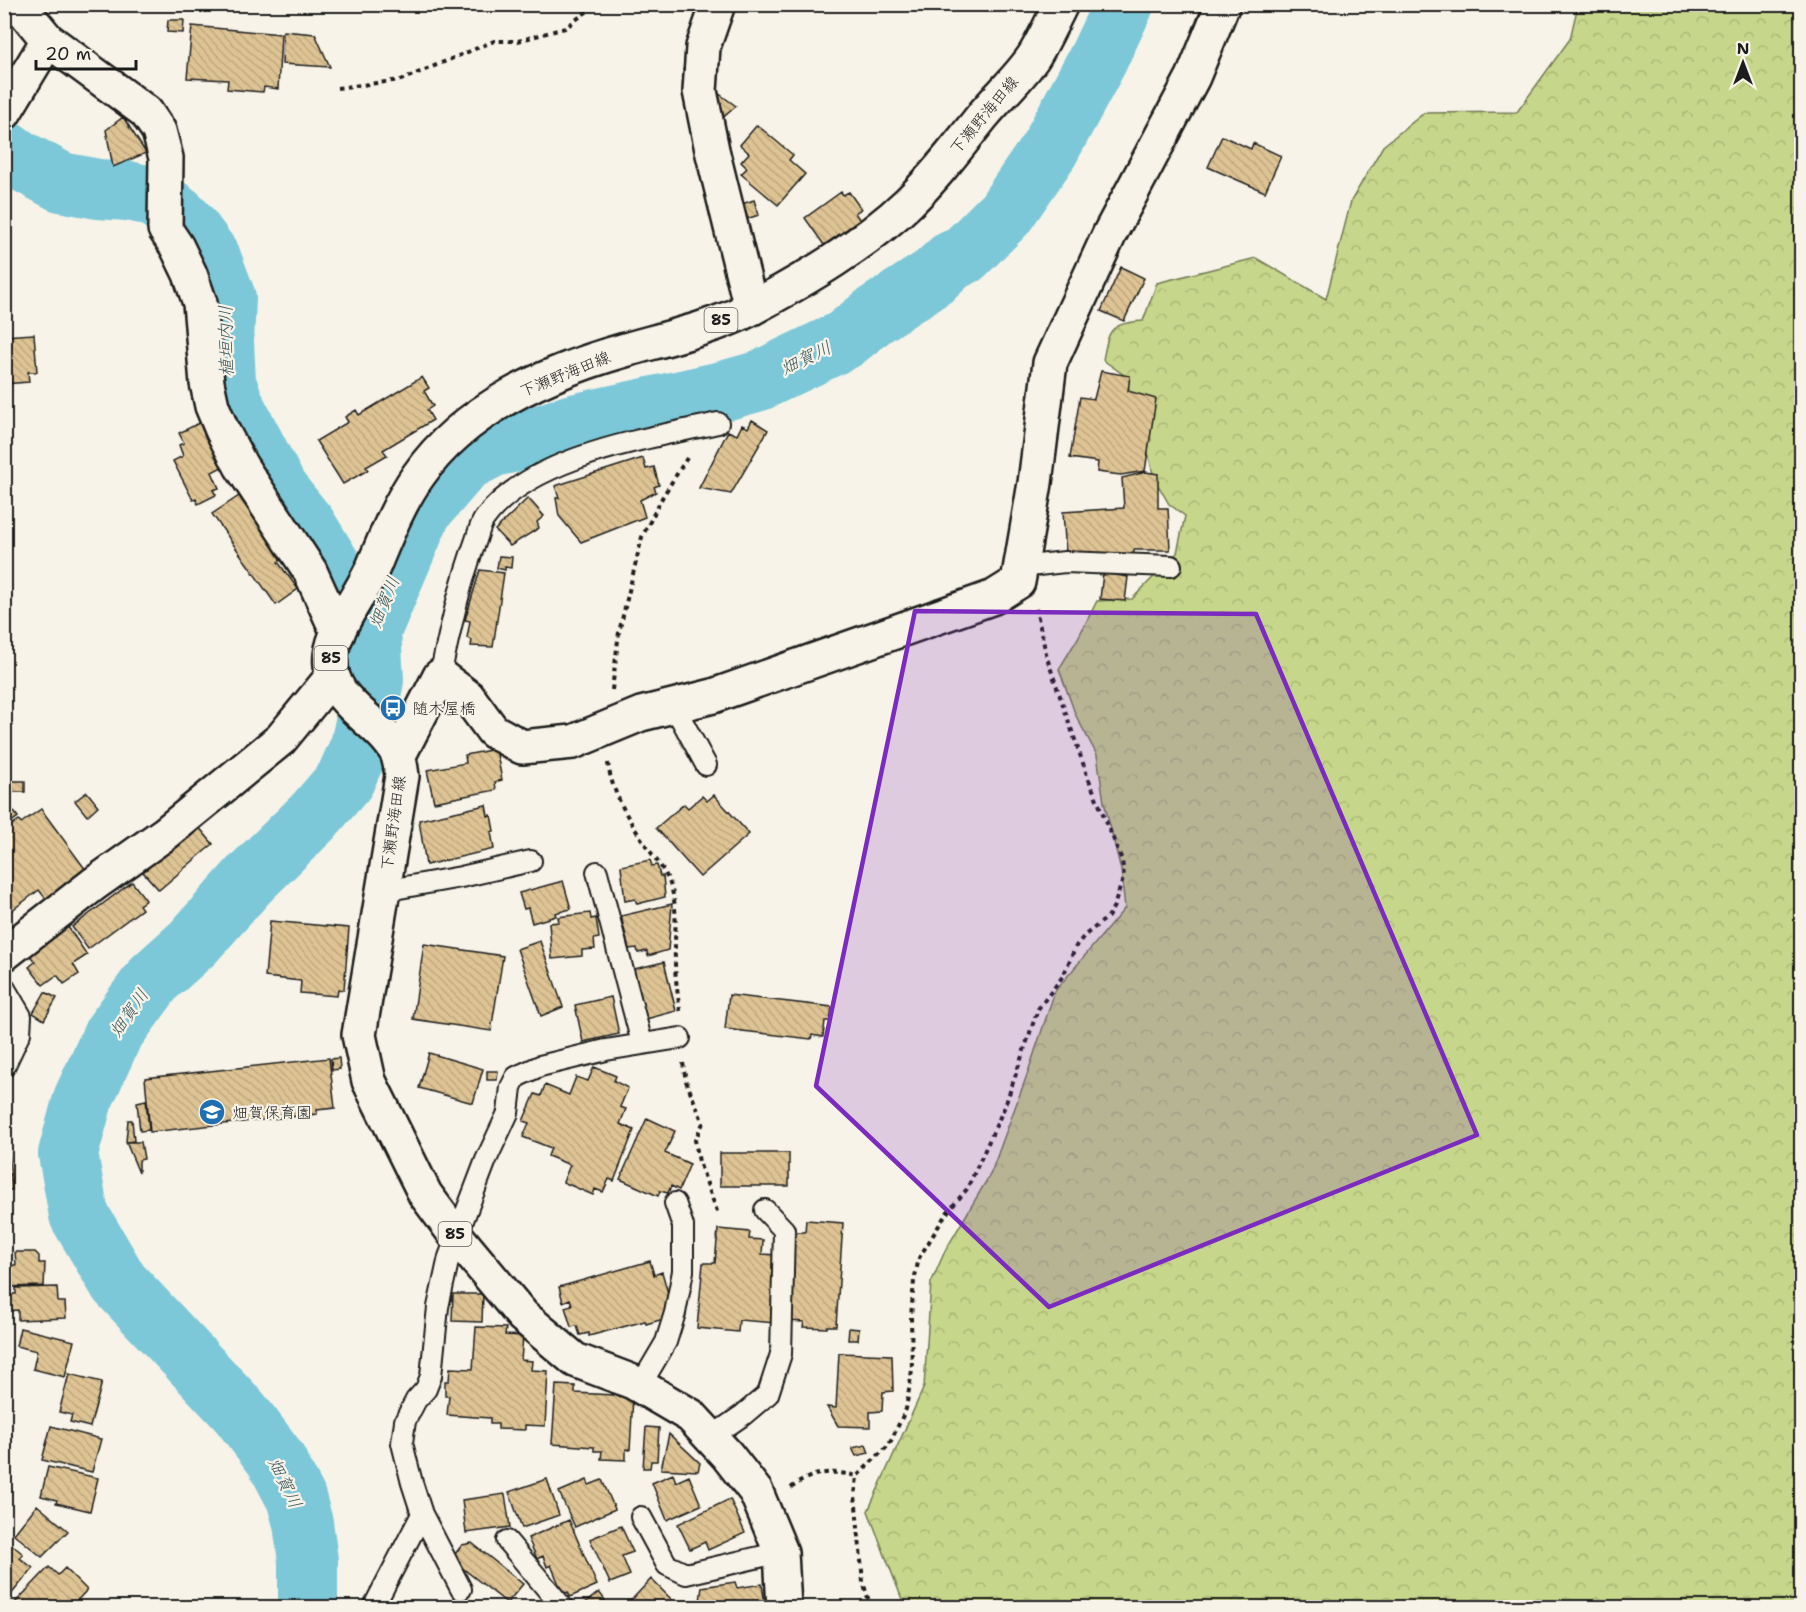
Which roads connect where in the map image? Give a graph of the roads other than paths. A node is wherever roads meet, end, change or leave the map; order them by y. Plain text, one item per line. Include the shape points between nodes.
1 (23, 4) edge
2 (718, 4) edge
3 (1061, 4) edge
4 (1222, 4) edge
5 (48, 40) junction
6 (4, 113) edge
7 (751, 308) junction
8 (718, 423) dead end
9 (1171, 566) dead end
10 (1019, 574) junction
11 (350, 612) junction
12 (440, 676) junction
13 (339, 689) junction
14 (674, 705) junction
15 (394, 748) junction
16 (706, 765) dead end
17 (531, 861) dead end
18 (597, 872) dead end
19 (383, 891) junction
20 (4, 954) edge
21 (4, 987) edge
22 (680, 1038) road end
23 (642, 1043) junction
24 (4, 1067) edge
25 (675, 1203) dead end
26 (765, 1210) dead end
27 (457, 1237) junction
28 (640, 1386) junction
29 (711, 1437) junction
30 (422, 1514) junction
31 (641, 1517) dead end
32 (507, 1541) dead end
33 (781, 1552) junction
34 (461, 1590) dead end
35 (373, 1608) edge
36 (563, 1608) edge
37 (784, 1608) edge

1 - 5 street via 24,11
2 - 7 street via 703,47 700,91
3 - 7 street, 下瀬野海田線 / 85 via 1033,57 909,202 855,247
4 - 10 street via 1193,77 1110,233 1050,363
5 - 6 street
5 - 11 street via 137,104 159,131 166,158 165,229 190,274 200,303 212,406 241,466 310,570
7 - 11 street, 下瀬野海田線 / 85 via 558,373 484,411 445,443 417,476
8 - 12 lane via 609,448 544,470 508,494 484,519 476,539
9 - 10 lane via 1065,562
10 - 14 street via 994,597 713,696
11 - 13 street, 下瀬野海田線 / 85 via 331,654
12 - 14 street via 468,697 493,731 522,747 573,742
12 - 15 street
13 - 15 street
13 - 20 street via 166,833
14 - 16 lane
15 - 19 street, 下瀬野海田線 / 85 via 402,776
17 - 19 lane
18 - 23 lane
19 - 27 street, 下瀬野海田線 / 85 via 359,1035 369,1081 425,1194
21 - 24 lane via 21,1016 20,1033
22 - 23 lane
23 - 27 lane via 540,1066 516,1077 508,1113
25 - 28 lane via 683,1226 683,1271 675,1313 666,1342
26 - 29 lane via 784,1230 781,1354 768,1394
27 - 28 street, 下瀬野海田線 / 85 via 523,1316 575,1360
27 - 30 lane via 446,1265 438,1307 431,1376 405,1421 403,1432 402,1443
28 - 29 street, 下瀬野海田線 / 85 via 691,1416
29 - 33 street, 下瀬野海田線 / 85 via 756,1492
30 - 34 lane
30 - 35 lane
31 - 33 lane via 668,1565 686,1574
32 - 36 lane
33 - 37 street, 下瀬野海田線 / 85

